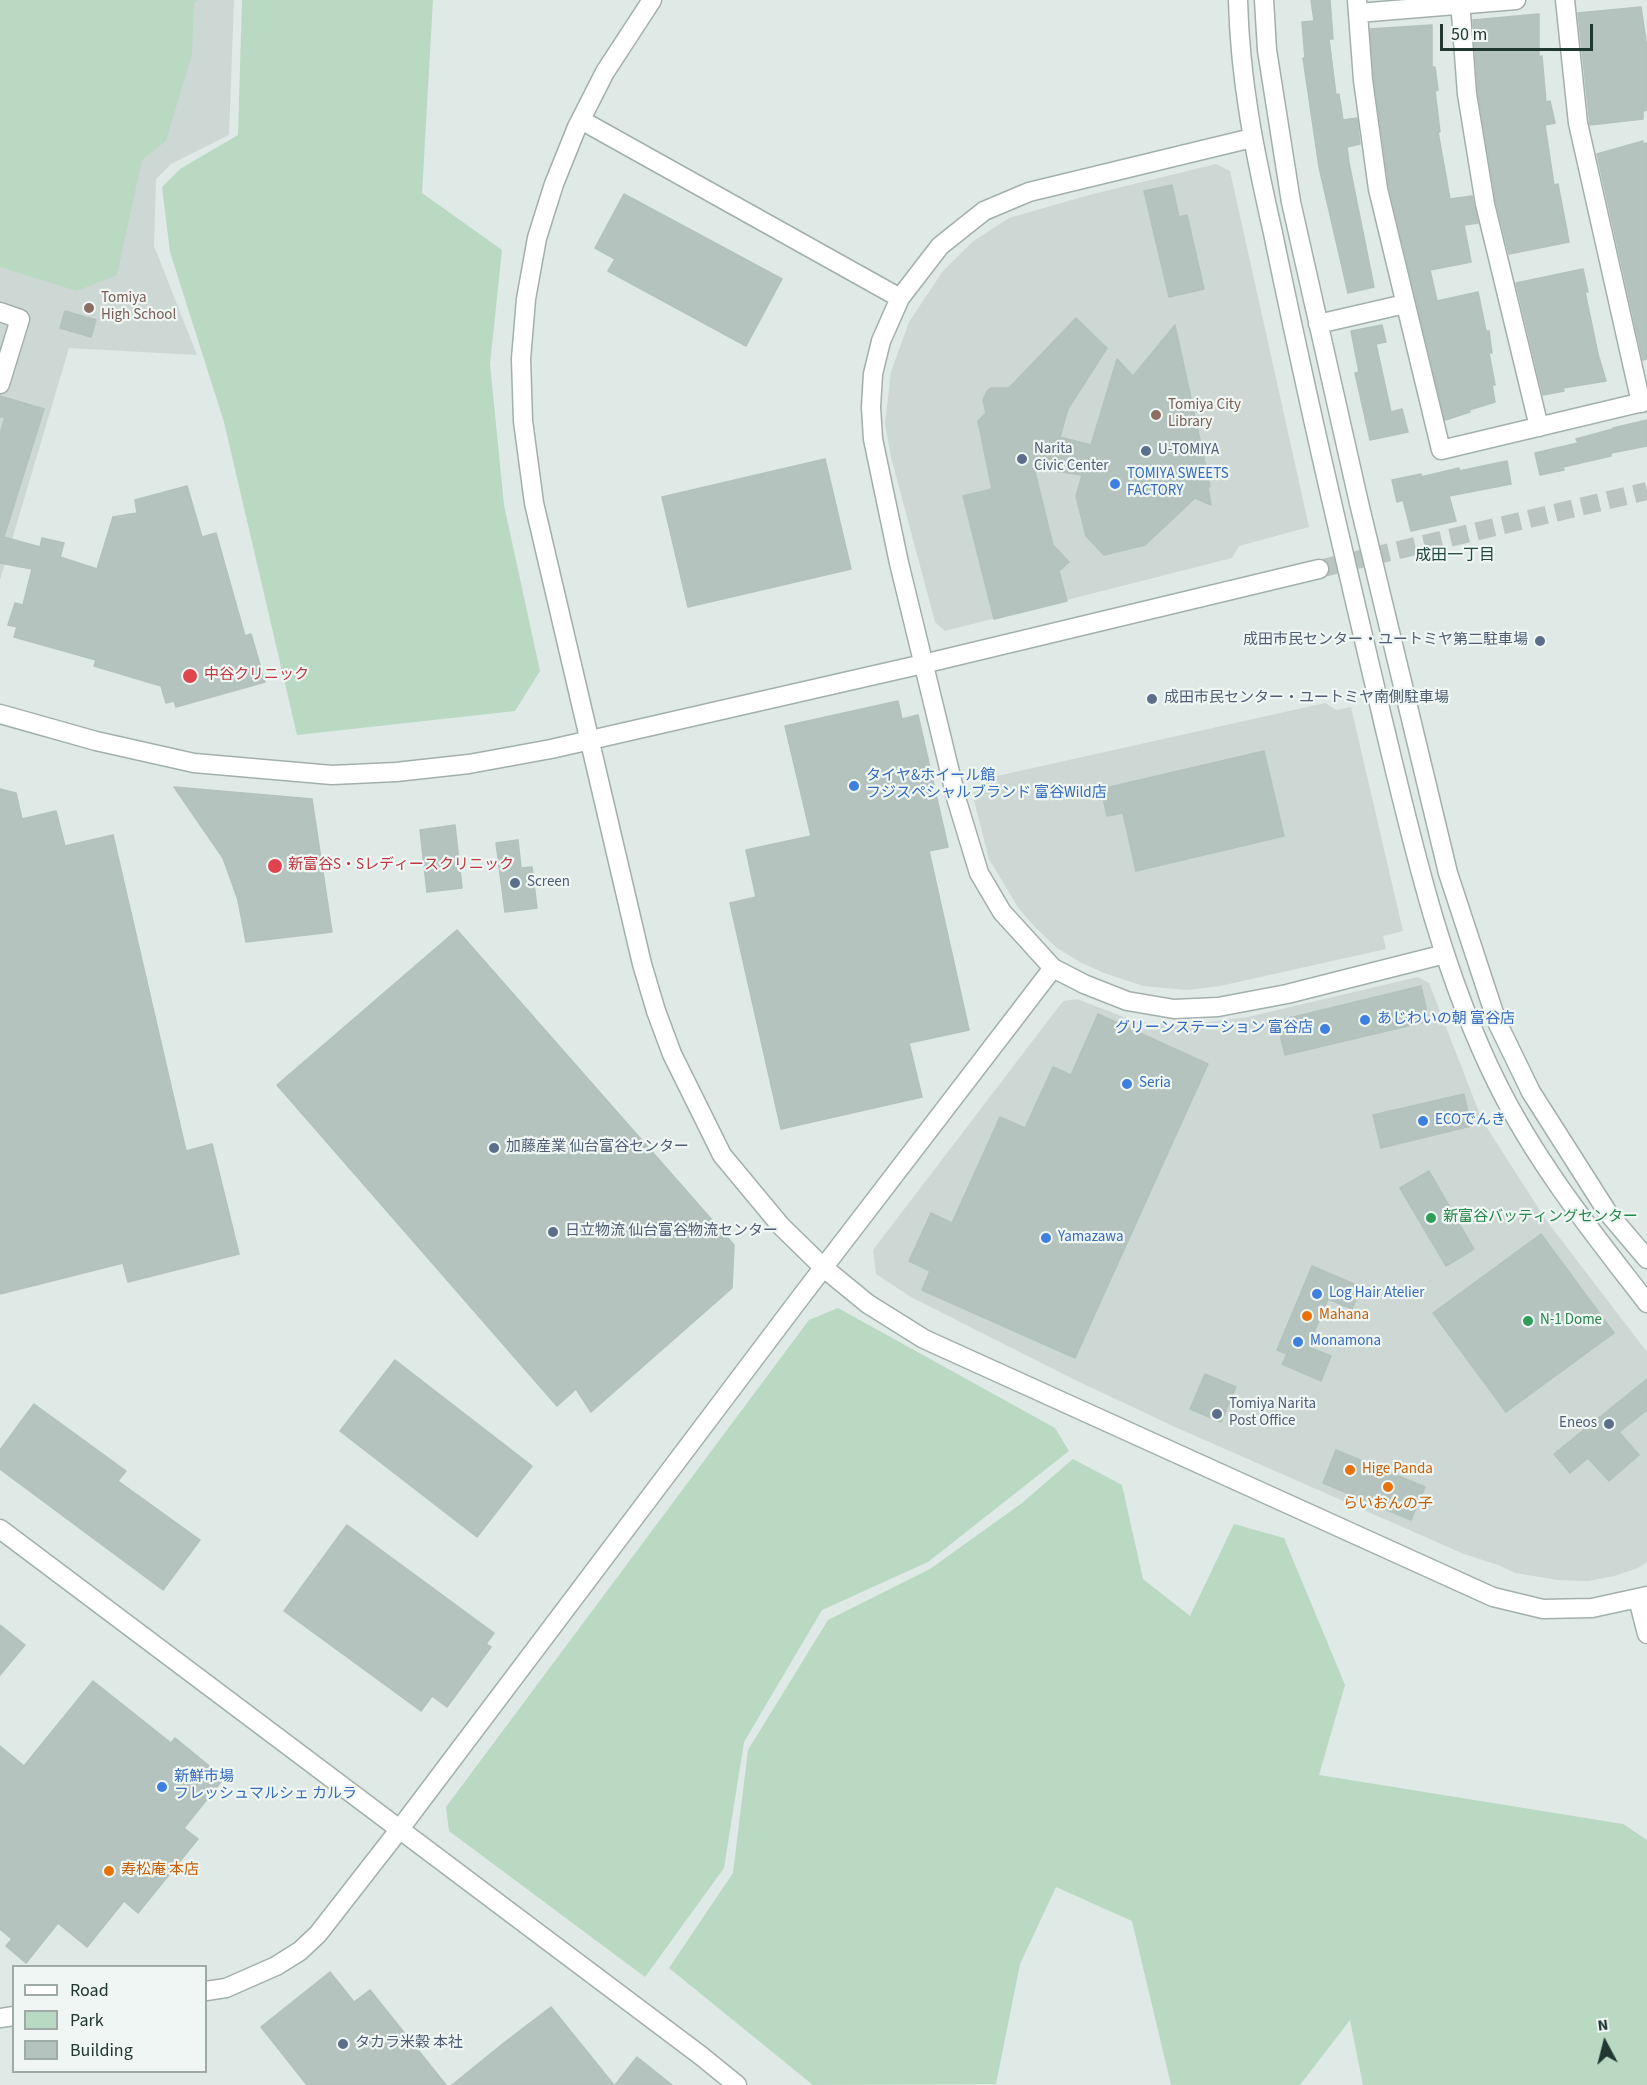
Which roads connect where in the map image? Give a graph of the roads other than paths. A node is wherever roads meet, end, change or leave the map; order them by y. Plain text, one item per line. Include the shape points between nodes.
1 (652, 0) edge
2 (1238, 0) edge
3 (1264, 0) edge
4 (1516, 0) edge
5 (1565, 0) edge
6 (1460, 3) edge
7 (1358, 6) edge
8 (581, 120) junction
9 (1252, 138) junction
10 (900, 298) junction
11 (1405, 304) junction
12 (0, 312) edge
13 (1318, 324) junction
14 (0, 384) edge
15 (1644, 402) edge
16 (1539, 427) junction
17 (1319, 568) tunnel mouth
18 (923, 664) junction
19 (0, 714) edge
20 (590, 741) junction
21 (1445, 954) junction
22 (1053, 968) junction
23 (1647, 1259) edge
24 (824, 1268) junction
25 (1647, 1303) edge
26 (0, 1530) edge
27 (1643, 1597) edge
28 (1647, 1634) edge
29 (399, 1830) junction
30 (207, 1991) edge
31 (736, 2085) edge

1 - 8 street via 605,72
2 - 9 street via 1239,50
3 - 13 street via 1279,130
4 - 6 street
5 - 15 street via 1578,123
6 - 7 street
6 - 16 street via 1467,94 1485,204
7 - 11 street via 1363,80 1378,189
8 - 10 street
8 - 20 street via 537,238 520,359 523,421 534,503
9 - 10 street via 1006,200 940,246
9 - 21 street via 1394,767
10 - 18 street via 881,341 873,374 872,428
11 - 13 street
11 - 16 street via 1441,450
12 - 14 street via 20,318
13 - 23 street via 1448,873 1497,1022 1531,1092 1608,1213
15 - 16 street
17 - 18 street
18 - 20 street
18 - 22 street via 979,873 1002,912
19 - 20 street via 194,763 332,775 469,764
20 - 24 street via 642,964 672,1054 722,1155 781,1226
21 - 22 street via 1287,994 1218,1007 1174,1009 1127,1001
21 - 25 street via 1475,1035 1534,1150 1569,1203
22 - 24 street
24 - 27 street via 868,1305 924,1339 1492,1597 1543,1609 1592,1608
24 - 29 street
26 - 29 street
27 - 28 street
29 - 30 street via 318,1934 300,1951 250,1979
29 - 31 street

